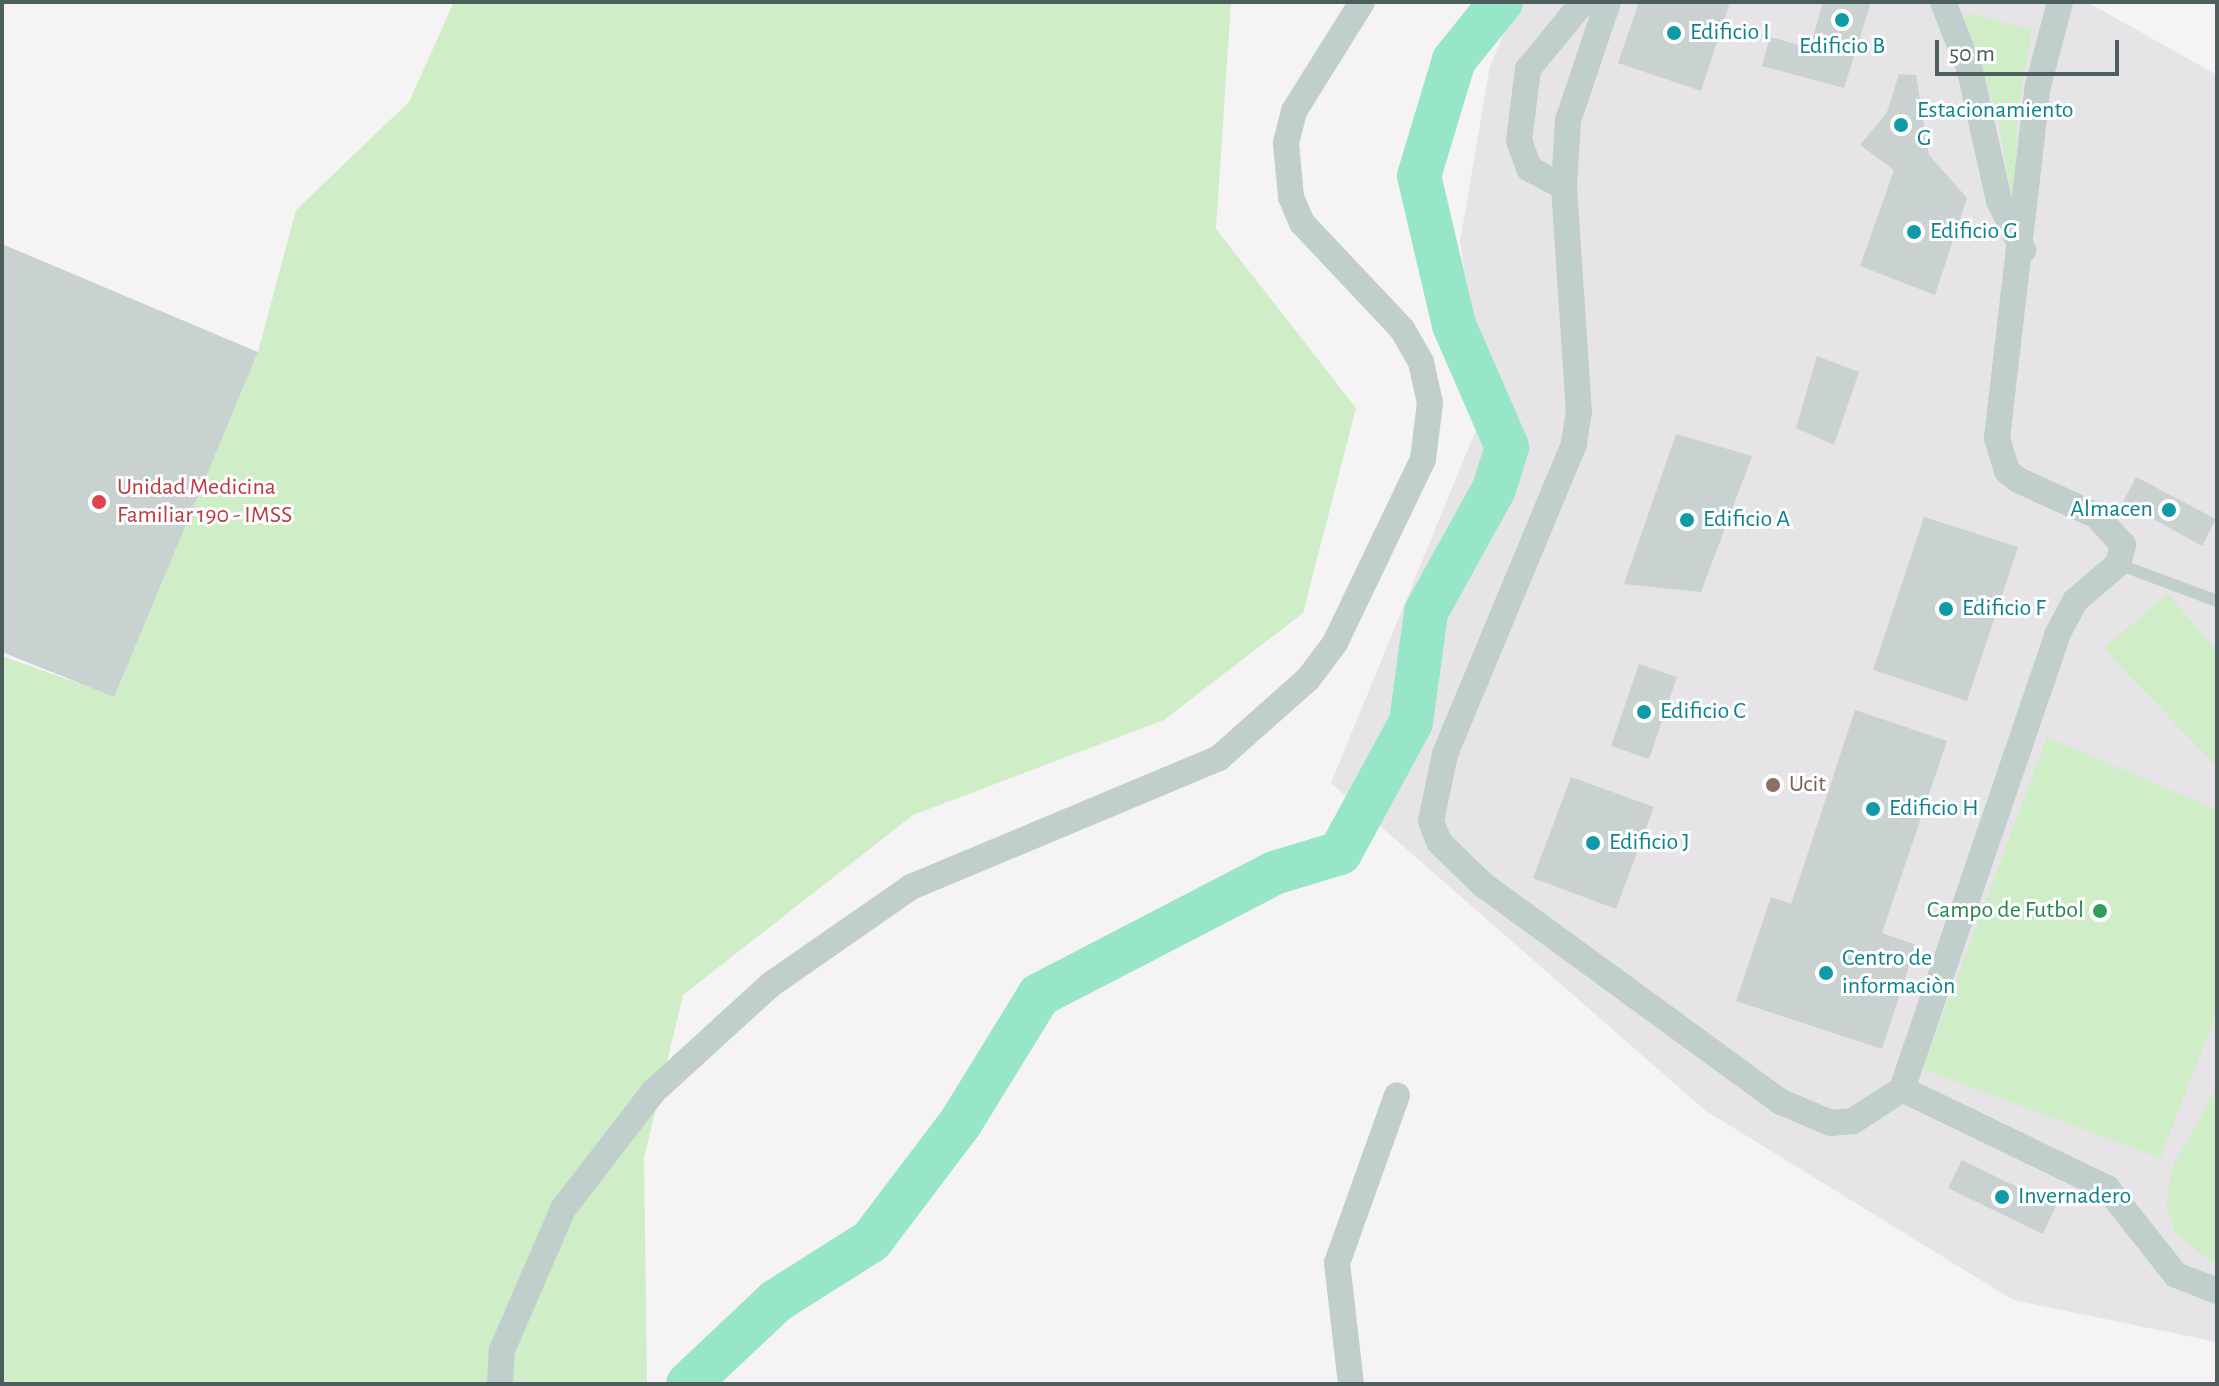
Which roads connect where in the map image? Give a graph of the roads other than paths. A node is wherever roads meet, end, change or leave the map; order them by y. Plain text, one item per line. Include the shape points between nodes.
1 (1362, 2) edge
2 (1583, 2) edge
3 (1608, 2) edge
4 (1943, 2) edge
5 (2060, 2) edge
6 (1564, 187) junction
7 (2023, 250) junction
8 (2118, 564) junction
9 (2217, 601) edge
10 (1902, 1089) junction
11 (1397, 1095) dead end
12 (2217, 1291) edge
13 (500, 1384) edge
14 (1351, 1384) edge

1 - 13 street via 1294,111 1286,143 1291,197 1302,223 1402,329 1421,362 1430,403 1423,459 1335,643 1308,679 1219,758 911,887 770,985 653,1092 563,1209 502,1350
2 - 6 street via 1528,69 1519,141 1529,168
3 - 6 street via 1575,91
4 - 7 street via 1970,71 1999,201
5 - 7 street via 2038,86
6 - 10 street via 1579,411 1574,444 1445,754 1431,821 1439,842 1482,884 1781,1102 1831,1123 1853,1121
7 - 8 street via 1999,450 2018,480 2116,532
8 - 9 lane
8 - 10 street via 2075,601 2057,635
10 - 12 street via 2107,1188 2176,1275
11 - 14 street via 1337,1263

